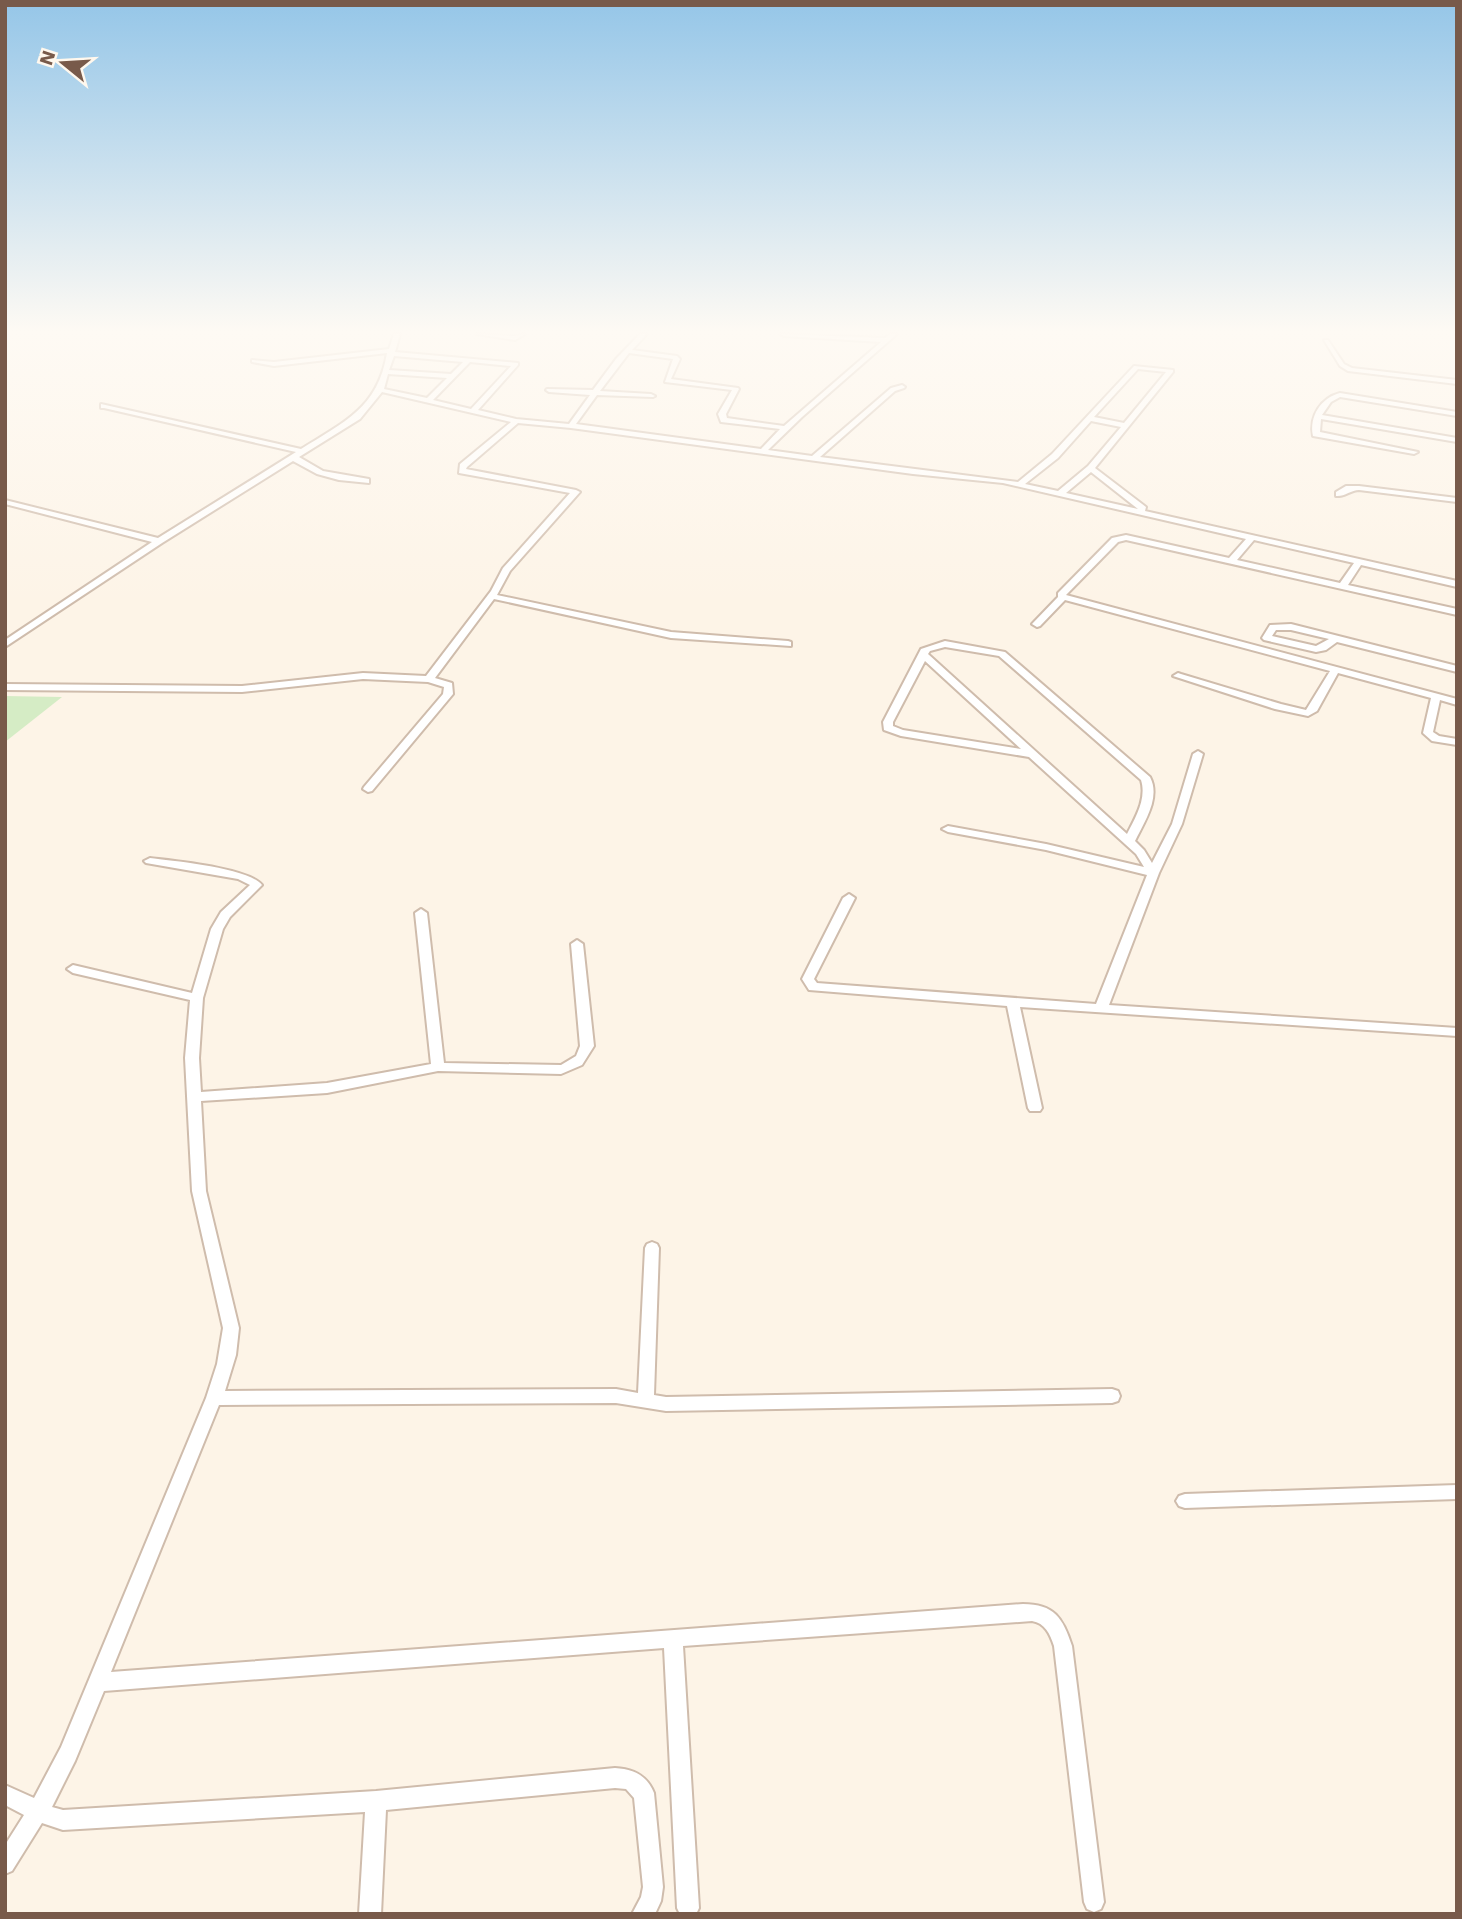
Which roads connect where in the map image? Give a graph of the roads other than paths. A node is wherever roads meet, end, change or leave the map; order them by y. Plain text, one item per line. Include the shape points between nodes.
1 (179, 424) edge
2 (347, 424) edge
3 (513, 424) edge
4 (544, 424) edge
5 (747, 424) edge
6 (791, 424) edge
7 (854, 424) edge
8 (1083, 424) edge
9 (1118, 424) edge
10 (1317, 424) edge
11 (1362, 424) edge
12 (1126, 425) joint
13 (571, 426) joint
14 (786, 428) junction
15 (1457, 440) edge
16 (301, 452) junction
17 (762, 452) junction
18 (1414, 452) dead end
19 (291, 458) junction
20 (813, 459) junction
21 (1091, 468) junction
22 (366, 481) dead end
23 (1020, 484) junction
24 (1061, 493) junction
25 (1339, 494) dead end
26 (1457, 500) edge
27 (5, 502) edge
28 (1149, 513) junction
29 (1252, 537) junction
30 (159, 541) junction
31 (1232, 561) junction
32 (1359, 562) junction
33 (1457, 584) edge
34 (1342, 587) junction
35 (491, 596) junction
36 (1063, 597) junction
37 (1457, 612) edge
38 (1037, 624) dead end
39 (1335, 639) junction
40 (5, 644) edge
41 (788, 644) dead end
42 (923, 654) junction
43 (1336, 669) junction
44 (1457, 669) edge
45 (1178, 676) dead end
46 (429, 678) junction
47 (5, 687) edge
48 (1436, 696) junction
49 (1457, 702) edge
50 (1457, 741) edge
51 (1033, 754) junction
52 (1198, 754) dead end
53 (368, 789) dead end
54 (948, 829) dead end
55 (1129, 842) junction
56 (150, 861) dead end
57 (1153, 873) junction
58 (849, 898) dead end
59 (421, 913) dead end
60 (577, 944) dead end
61 (73, 969) dead end
62 (197, 998) junction
63 (1013, 1003) junction
64 (1101, 1008) junction
65 (1457, 1032) edge
66 (438, 1067) junction
67 (194, 1097) junction
68 (1035, 1108) dead end
69 (652, 1248) dead end
70 (1112, 1396) dead end
71 (214, 1398) junction
72 (646, 1401) junction
73 (1457, 1492) edge
74 (1185, 1501) dead end
75 (674, 1638) junction
76 (97, 1682) junction
77 (5, 1795) edge
78 (376, 1801) junction
79 (39, 1810) junction
80 (5, 1864) edge
81 (1094, 1902) dead end
82 (688, 1908) dead end
83 (370, 1914) edge
84 (642, 1914) edge

1 - 16 street
2 - 16 street
3 - 35 street via 462,471 576,492 506,570
4 - 13 street
5 - 14 street
6 - 14 street
7 - 20 street
8 - 23 street via 1055,456
9 - 12 street
10 - 18 street via 1316,434
11 - 15 street
12 - 21 street
13 - 17 street
14 - 17 street
16 - 19 street
17 - 20 street
19 - 22 street via 320,471
19 - 30 street
20 - 23 street
21 - 24 street
21 - 28 street
23 - 24 street
24 - 28 street
25 - 26 street via 1359,488
27 - 30 street
28 - 29 street
29 - 31 street
29 - 32 street
30 - 40 street
31 - 34 street
31 - 36 street via 1121,537 1063,591
32 - 33 street
32 - 34 street
34 - 37 street
35 - 41 street via 671,635
35 - 46 street
36 - 38 street
36 - 43 street
39 - 39 street via 1277,626 1267,638 1316,649
39 - 44 street
42 - 51 street
42 - 51 street via 888,729
42 - 55 street via 932,646 945,644 1002,654 1137,770 1150,789
43 - 45 street via 1308,713
43 - 48 street
46 - 47 street via 334,677 242,689
46 - 53 street via 451,690
48 - 49 street
48 - 50 street via 1429,733 1432,738
51 - 55 street
52 - 57 street via 1177,824
54 - 57 street
55 - 57 street
56 - 62 street via 241,876 256,885 221,921
57 - 64 street
58 - 63 street via 809,985
59 - 66 street
60 - 66 street via 587,1046 580,1062 561,1070
61 - 62 street
62 - 67 street
63 - 64 street
63 - 68 street
64 - 65 street
66 - 67 street via 327,1088
67 - 71 street via 199,1191 231,1328 227,1364
69 - 72 street
70 - 72 street
71 - 72 street via 616,1396
71 - 76 street
73 - 74 street
75 - 76 street
75 - 81 street via 1023,1612 1050,1617 1063,1646
75 - 82 street
76 - 79 street
77 - 79 street
78 - 79 street via 63,1819 47,1817
78 - 83 street
78 - 84 street via 630,1779 644,1793 653,1887
79 - 80 street

